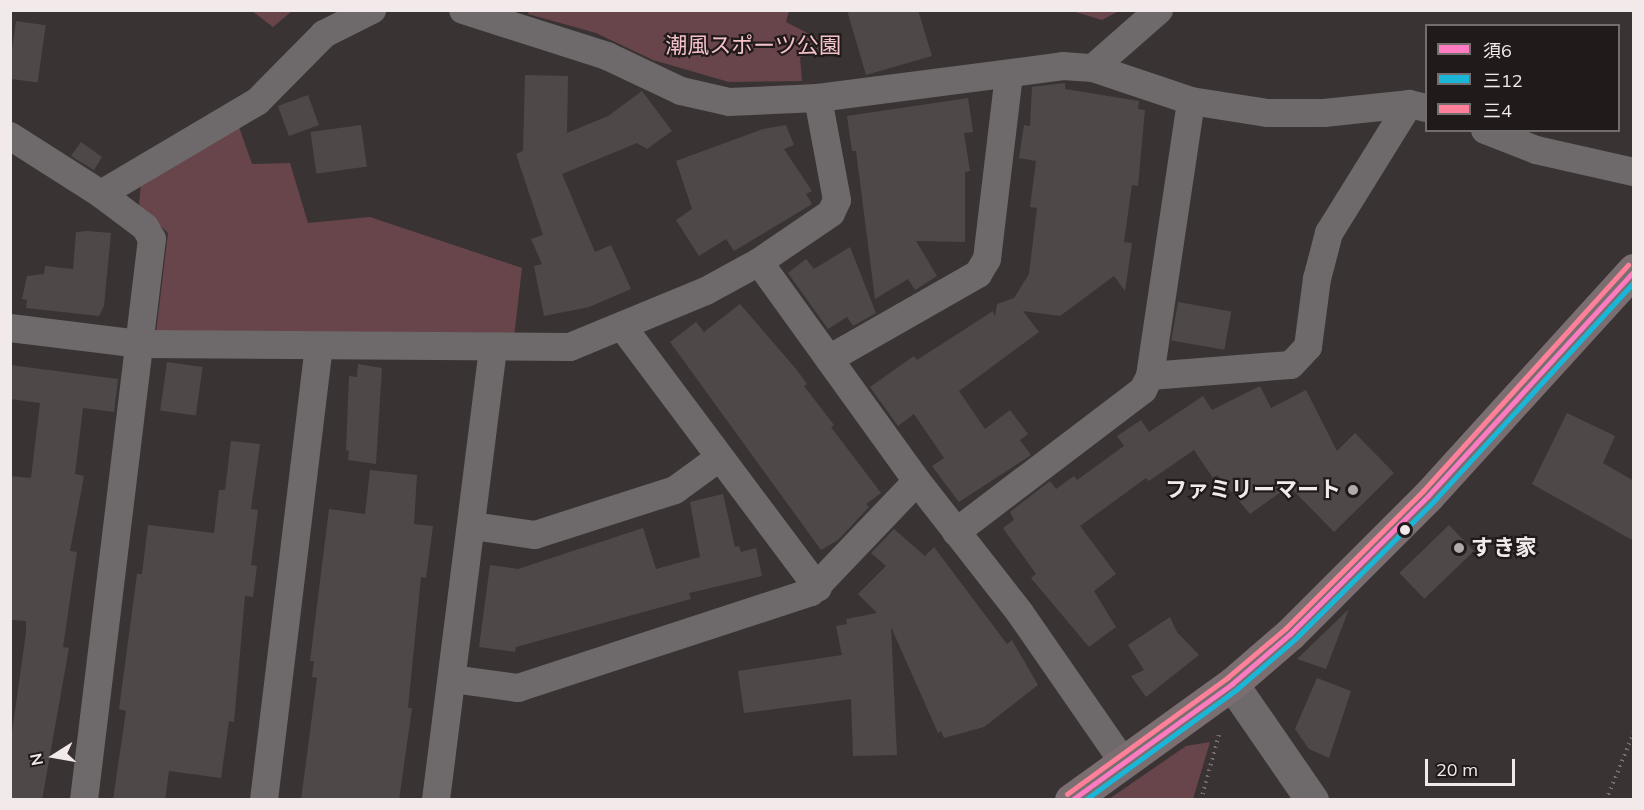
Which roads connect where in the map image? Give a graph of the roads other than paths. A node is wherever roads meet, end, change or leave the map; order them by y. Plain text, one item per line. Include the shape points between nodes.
1 (372, 10) edge
2 (463, 10) edge
3 (1159, 10) edge
4 (1093, 68) junction
5 (1009, 74) junction
6 (819, 98) junction
7 (1191, 101) junction
8 (1418, 106) edge
9 (1490, 132) edge
10 (10, 136) edge
11 (1634, 172) edge
12 (101, 194) junction
13 (759, 262) junction
14 (1634, 270) edge
15 (622, 326) junction
16 (10, 328) edge
17 (141, 344) junction
18 (320, 346) junction
19 (493, 348) junction
20 (829, 358) junction
21 (1150, 376) junction
22 (719, 458) junction
23 (917, 481) junction
24 (473, 526) junction
25 (956, 532) junction
26 (818, 588) junction
27 (452, 679) junction
28 (1232, 684) junction
29 (1123, 762) junction
30 (84, 800) edge
31 (264, 800) edge
32 (436, 800) edge
33 (1071, 800) edge
34 (1312, 800) edge

1 - 12 street via 324,34 258,101
2 - 6 street via 608,56 681,91 729,102
3 - 4 street
4 - 5 street via 1063,66
4 - 7 street
5 - 6 street
5 - 20 street via 987,259 978,274
6 - 13 street via 837,200 831,213
7 - 8 street via 1294,114
7 - 21 street
8 - 21 street via 1329,233 1317,279 1308,347 1291,365
9 - 11 street via 1536,150
10 - 12 street
12 - 17 street via 145,227 152,239
13 - 15 street via 706,291
13 - 20 street
14 - 28 highway via 1428,496 1290,634
15 - 19 street via 570,348
15 - 22 street
16 - 17 street
17 - 18 street
17 - 30 street
18 - 19 street
18 - 31 street
19 - 24 street
20 - 23 street
21 - 25 street via 1143,390
22 - 24 street via 675,490 535,535
22 - 26 street
23 - 25 street
23 - 26 street
24 - 27 street
25 - 29 street via 1020,613
26 - 27 street via 518,688
27 - 32 street
28 - 29 highway
28 - 34 street
29 - 33 highway

